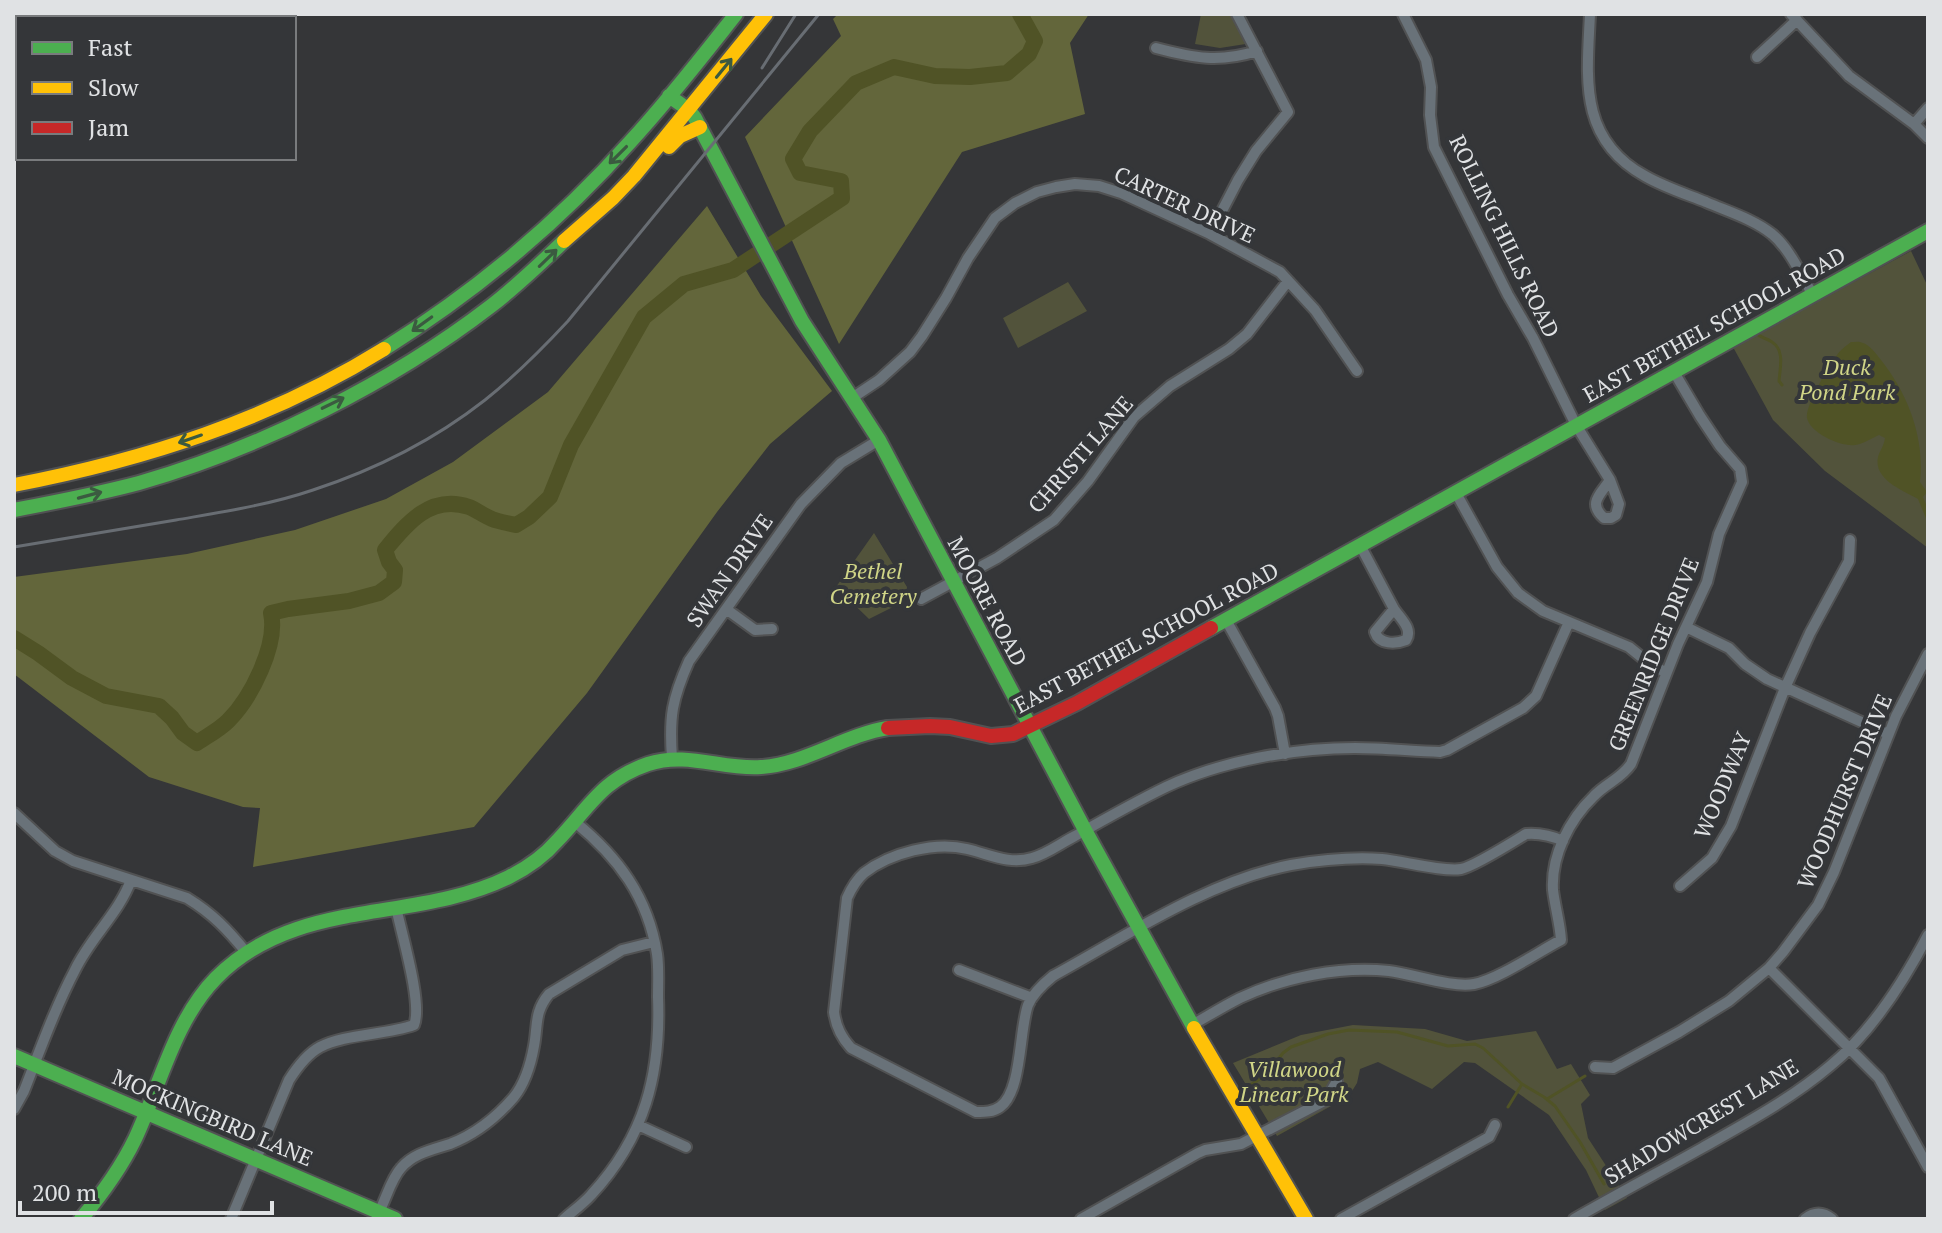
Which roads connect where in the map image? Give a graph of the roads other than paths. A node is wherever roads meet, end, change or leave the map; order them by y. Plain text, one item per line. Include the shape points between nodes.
1 (736, 14) edge
2 (766, 14) edge
3 (1237, 14) edge
4 (1403, 14) edge
5 (1590, 14) edge
6 (1794, 17) edge
7 (1156, 48) dead end
8 (1257, 51) junction
9 (1757, 57) dead end
10 (669, 96) junction
11 (1928, 108) edge
12 (689, 110) junction
13 (1914, 124) junction
14 (700, 127) junction
15 (1928, 138) edge
16 (624, 187) junction
17 (1928, 231) edge
18 (1210, 234) junction
19 (1288, 281) junction
20 (1813, 295) junction
21 (1357, 371) dead end
22 (1674, 372) junction
23 (852, 398) junction
24 (282, 405) junction
25 (291, 424) junction
26 (1576, 425) junction
27 (879, 440) junction
28 (1610, 480) dead end
29 (14, 485) edge
30 (1456, 493) junction
31 (14, 510) edge
32 (1850, 540) dead end
33 (1360, 545) junction
34 (953, 583) junction
35 (921, 599) dead end
36 (726, 609) junction
37 (1394, 609) dead end
38 (1226, 620) junction
39 (1569, 622) junction
40 (1686, 627) junction
41 (772, 629) dead end
42 (1928, 654) edge
43 (1666, 673) junction
44 (1785, 688) junction
45 (1030, 726) junction
46 (1888, 734) junction
47 (1285, 754) junction
48 (672, 758) junction
49 (14, 813) edge
50 (575, 822) junction
51 (1085, 830) junction
52 (1563, 841) junction
53 (131, 880) junction
54 (1680, 886) dead end
55 (396, 907) junction
56 (1139, 929) junction
57 (1928, 935) edge
58 (654, 942) junction
59 (246, 952) junction
60 (1769, 968) junction
61 (959, 970) dead end
62 (1032, 998) junction
63 (1192, 1025) junction
64 (1850, 1048) junction
65 (14, 1056) edge
66 (34, 1065) junction
67 (1595, 1067) dead end
68 (1337, 1081) dead end
69 (14, 1109) edge
70 (145, 1111) junction
71 (638, 1125) junction
72 (1495, 1125) dead end
73 (1257, 1136) junction
74 (686, 1147) dead end
75 (256, 1159) junction
76 (1928, 1167) edge
77 (379, 1212) junction
78 (81, 1219) edge
79 (231, 1219) edge
80 (395, 1219) edge
81 (564, 1219) edge
82 (1081, 1219) edge
83 (1306, 1219) edge
84 (1341, 1219) edge
85 (1574, 1219) edge
86 (1805, 1219) edge
87 (1832, 1219) edge

1 - 10 street
12 -> 2 street
3 - 8 street
4 - 26 street, ROLLING HILLS ROAD via 1426,60 1434,147
5 - 20 street via 1590,108 1606,142 1645,176 1756,223 1774,236
6 - 9 street
6 - 13 street via 1849,76
7 - 8 street via 1211,59
8 - 18 street via 1288,112 1256,151
10 - 12 street, MOORE ROAD
10 -> 24 street via 621,152 510,258 408,334
11 - 13 street
12 - 14 street, MOORE ROAD
12 - 16 street
13 - 15 street
14 - 16 street via 680,136 648,171
14 - 23 street, MOORE ROAD via 802,321
25 -> 16 street via 398,368 489,307
17 - 20 street, EAST BETHEL SCHOOL ROAD
18 - 19 street, CARTER DRIVE
18 - 23 street, CARTER DRIVE via 1099,186 1075,184 1037,192 995,218 910,352
19 - 21 street, CARTER DRIVE
19 - 34 street, CHRISTI LANE via 1247,334 1134,417 1054,520
20 - 22 street, EAST BETHEL SCHOOL ROAD
22 - 26 street, EAST BETHEL SCHOOL ROAD
22 - 40 street, GREENRIDGE DRIVE via 1740,469 1742,482
23 - 27 street, MOORE ROAD
24 - 25 street
24 -> 29 street via 131,459
31 -> 25 street via 176,471
26 - 28 street, ROLLING HILLS ROAD
26 - 30 street, EAST BETHEL SCHOOL ROAD
27 - 34 street, MOORE ROAD
27 - 36 street, SWAN DRIVE via 841,463 810,494
30 - 33 street, EAST BETHEL SCHOOL ROAD
30 - 39 street via 1505,579 1543,611
32 - 44 street, WOODWAY via 1849,561
33 - 37 street
33 - 38 street, EAST BETHEL SCHOOL ROAD
34 - 35 street, CHRISTI LANE
34 - 45 street, MOORE ROAD
36 - 41 street via 755,630
36 - 48 street, SWAN DRIVE via 689,661 677,688 670,728
38 - 45 street, EAST BETHEL SCHOOL ROAD
38 - 47 street via 1275,708
39 - 43 street via 1629,647
39 - 47 street via 1536,696 1447,750 1355,748
40 - 43 street, GREENRIDGE DRIVE
40 - 44 street via 1729,648 1754,672
42 - 46 street, WOODHURST DRIVE
43 - 52 street, GREENRIDGE DRIVE via 1631,764 1595,794
44 - 46 street
44 - 54 street, WOODWAY via 1721,846
45 - 48 street, EAST BETHEL SCHOOL ROAD via 1004,736 930,725 894,727 840,740 778,765
45 - 51 street, MOORE ROAD
46 - 60 street, WOODHURST DRIVE via 1818,905
47 - 51 street via 1185,779
48 - 50 street, EAST BETHEL SCHOOL ROAD via 641,767 604,788
49 - 53 street via 55,851
50 - 55 street, EAST BETHEL SCHOOL ROAD via 544,853 503,880
50 - 58 street via 632,882
51 - 56 street, MOORE ROAD
51 - 62 street via 1024,860 958,847 900,854 862,874 847,898 834,1012 838,1031 851,1048 976,1112 989,1112 1003,1105 1013,1090
52 - 56 street via 1526,834 1460,869 1354,858 1290,865 1217,888
52 - 63 street, GREENRIDGE DRIVE via 1553,889 1561,940 1490,979 1459,984 1351,970 1314,975 1240,998
53 - 59 street via 203,908
53 - 66 street via 75,969
55 - 59 street, EAST BETHEL SCHOOL ROAD via 303,925
55 - 75 street via 412,979 414,1025 318,1048 289,1080
56 - 62 street via 1053,976
56 - 63 street, MOORE ROAD
57 - 64 street, SHADOWCREST LANE via 1897,989
58 - 71 street via 660,1032
58 - 77 street via 622,950 549,994 541,1004 531,1060 516,1095 474,1133 407,1162
59 - 70 street, EAST BETHEL SCHOOL ROAD via 195,1002
60 - 64 street
60 - 67 street, WOODHURST DRIVE via 1679,1032 1613,1068
61 - 62 street
63 - 73 street, MOORE ROAD
64 - 76 street via 1886,1088
64 - 85 street, SHADOWCREST LANE via 1784,1101
65 - 66 street, MOCKINGBIRD LANE
66 - 69 street
66 - 70 street, MOCKINGBIRD LANE
68 - 73 street via 1326,1100
70 - 75 street, MOCKINGBIRD LANE
70 - 78 street, EAST BETHEL SCHOOL ROAD via 123,1161
71 - 74 street
71 - 81 street via 591,1195
72 - 84 street via 1489,1137
73 - 82 street via 1198,1153
73 - 83 street, MOORE ROAD
75 - 77 street, MOCKINGBIRD LANE
75 - 79 street
77 - 80 street, MOCKINGBIRD LANE
86 - 87 street via 1818,1213

